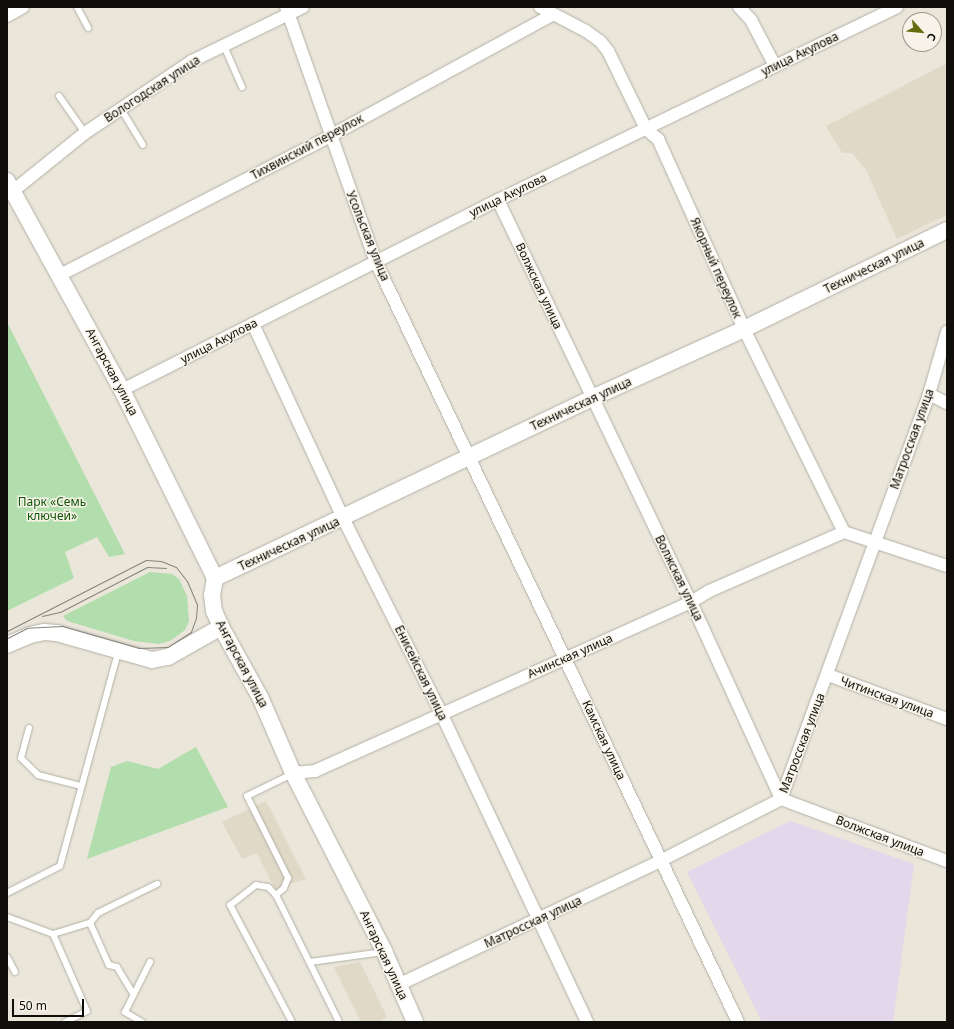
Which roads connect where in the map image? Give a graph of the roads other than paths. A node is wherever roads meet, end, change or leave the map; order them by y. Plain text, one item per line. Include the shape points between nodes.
1 (23, 7) edge
2 (77, 7) edge
3 (303, 7) edge
4 (540, 7) edge
5 (739, 7) edge
6 (897, 7) edge
7 (287, 11) edge
8 (552, 15) junction
9 (7, 16) edge
10 (88, 28) dead end
11 (224, 46) junction
12 (775, 66) junction
13 (242, 87) dead end
14 (60, 96) dead end
15 (121, 109) junction
16 (646, 129) junction
17 (86, 133) junction
18 (330, 136) junction
19 (143, 145) dead end
20 (10, 186) edge
21 (498, 200) junction
22 (947, 230) edge
23 (376, 262) junction
24 (60, 275) junction
25 (253, 324) junction
26 (744, 330) junction
27 (947, 332) edge
28 (122, 390) junction
29 (929, 394) junction
30 (592, 398) junction
31 (947, 403) edge
32 (471, 457) junction
33 (343, 518) junction
34 (844, 532) junction
35 (876, 541) junction
36 (947, 566) edge
37 (215, 578) junction
38 (691, 602) junction
39 (221, 627) junction
40 (7, 645) edge
41 (118, 652) junction
42 (567, 657) junction
43 (828, 675) junction
44 (442, 715) junction
45 (947, 719) edge
46 (29, 728) dead end
47 (293, 773) junction
48 (81, 786) junction
49 (781, 798) junction
50 (660, 861) junction
51 (947, 861) edge
52 (158, 884) dead end
53 (7, 893) edge
54 (276, 896) junction
55 (7, 917) edge
56 (537, 920) junction
57 (90, 923) junction
58 (53, 934) junction
59 (384, 952) junction
60 (7, 957) edge
61 (150, 962) dead end
62 (310, 962) junction
63 (15, 972) dead end
64 (398, 985) junction
65 (133, 994) junction
66 (65, 1022) edge
67 (142, 1022) edge
68 (292, 1022) edge
69 (339, 1022) edge
70 (415, 1022) edge
71 (587, 1022) edge
72 (738, 1022) edge

1 - 9 street
2 - 10 lane
3 - 7 street, Вологодская улица
4 - 8 street, Якорный переулок
5 - 12 street via 751,20
6 - 12 street, улица Акулова
7 - 11 street, Вологодская улица
7 - 18 street, Усольская улица
8 - 16 street, Якорный переулок via 563,18 600,41 623,78
8 - 18 street, Тихвинский переулок
11 - 13 lane
11 - 15 street, Вологодская улица via 192,61
12 - 16 street, улица Акулова
14 - 17 lane
15 - 17 street, Вологодская улица
15 - 19 lane
16 - 21 street, улица Акулова
16 - 26 street, Якорный переулок via 658,139
17 - 20 street, Вологодская улица
18 - 23 street, Усольская улица
18 - 24 street, Тихвинский переулок
20 - 24 street, Ангарская улица
21 - 23 street, улица Акулова
21 - 30 street, Волжская улица
22 - 26 street, Техническая улица
23 - 25 street, улица Акулова
23 - 32 street, Усольская улица
24 - 28 street, Ангарская улица
25 - 28 street, улица Акулова
25 - 33 street, Енисейская улица
26 - 30 street, Техническая улица
26 - 34 street, Якорный переулок
27 - 29 street, Матросская улица
28 - 37 street, Ангарская улица
29 - 31 street
29 - 35 street, Матросская улица
30 - 32 street, Техническая улица
30 - 38 street, Волжская улица
32 - 33 street, Техническая улица
32 - 42 street, Камская улица
33 - 37 street, Техническая улица
33 - 44 street, Енисейская улица
34 - 35 street
34 - 38 street, Ачинская улица via 709,591
35 - 36 street
35 - 43 street, Матросская улица
37 - 39 street, Ангарская улица via 212,595 214,611
38 - 42 street, Ачинская улица
38 - 49 street, Волжская улица
39 - 41 street via 168,657 152,660
39 - 47 street, Ангарская улица via 260,697
40 - 41 street via 44,632 57,633
41 - 48 lane
42 - 44 street, Ачинская улица
42 - 50 street, Камская улица
43 - 45 street, Читинская улица
43 - 49 street, Матросская улица
44 - 47 street, Ачинская улица via 315,771
44 - 56 street, Енисейская улица
46 - 48 lane via 21,758 38,775
47 - 54 lane via 246,796 288,878 284,888
47 - 59 street, Ангарская улица
48 - 53 lane via 60,866
49 - 50 street, Матросская улица
49 - 51 street, Волжская улица
50 - 56 street, Матросская улица
50 - 72 street, Камская улица
52 - 57 lane via 98,913
54 - 62 lane
54 - 68 lane via 268,887 256,885 230,905
55 - 58 lane
56 - 64 street, Матросская улица
56 - 71 street, Енисейская улица
57 - 58 lane
57 - 65 lane via 109,965 117,967
58 - 66 lane via 87,1011
59 - 62 lane
59 - 64 street, Ангарская улица
60 - 63 lane
61 - 65 lane
62 - 69 lane
64 - 70 street, Ангарская улица
65 - 67 lane via 125,1012

